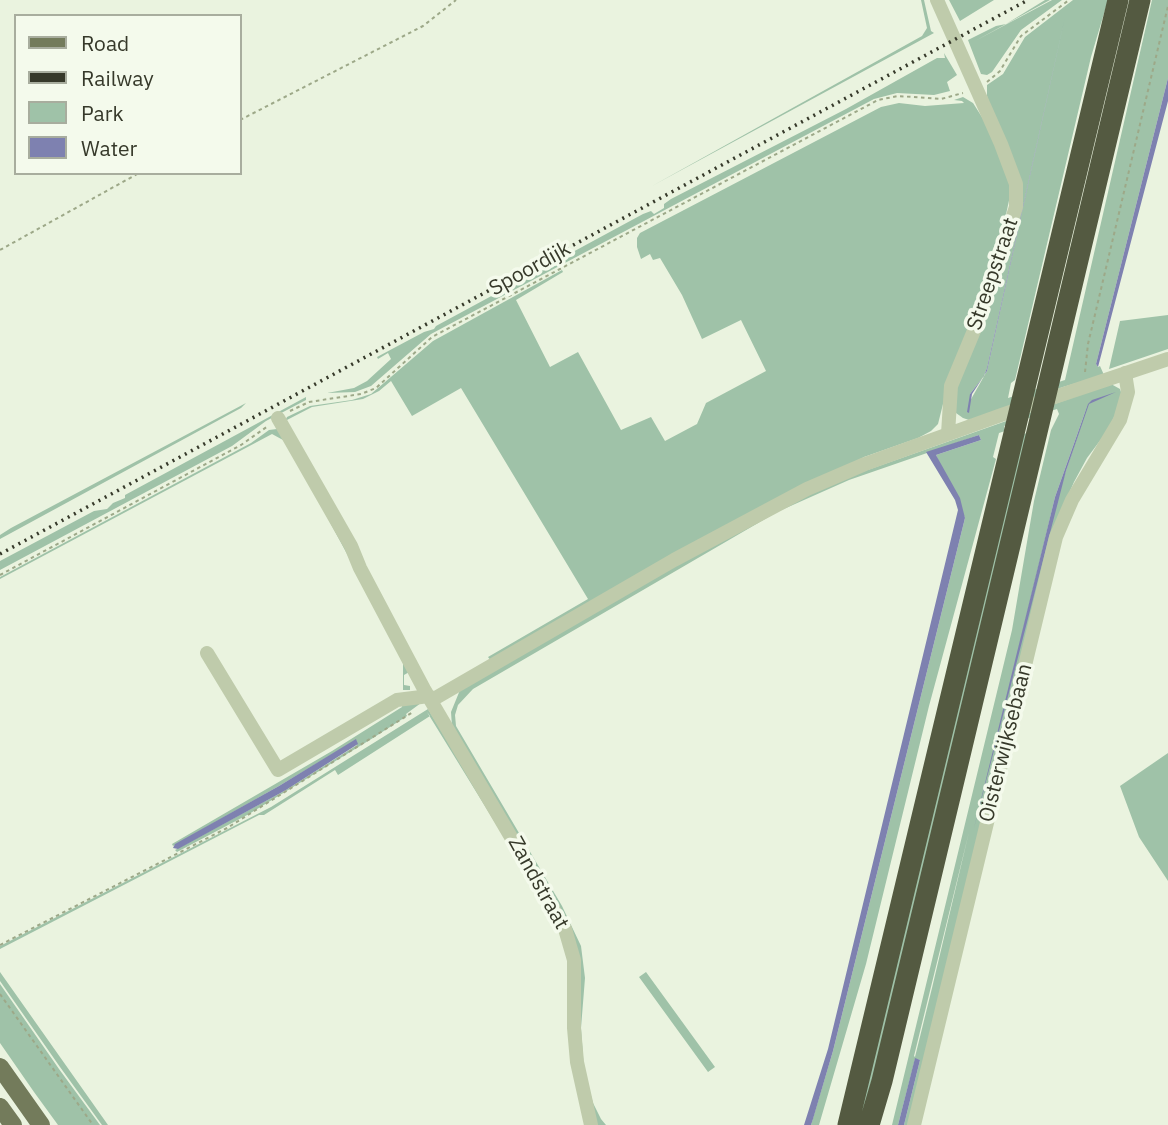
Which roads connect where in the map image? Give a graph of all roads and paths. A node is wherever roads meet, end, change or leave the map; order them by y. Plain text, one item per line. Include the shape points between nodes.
1 (456, 0) edge
2 (937, 0) edge
3 (1069, 0) edge
4 (1118, 0) edge
5 (1140, 0) edge
6 (1168, 6) edge
7 (975, 89) junction
8 (242, 119) edge
9 (135, 175) edge
10 (0, 250) edge
11 (1168, 359) edge
12 (1125, 373) junction
13 (1083, 387) junction
14 (278, 418) junction
15 (948, 434) junction
16 (0, 575) edge
17 (206, 653) dead end
18 (431, 698) junction
19 (0, 945) edge
20 (0, 994) edge
21 (0, 1067) edge
22 (860, 1074) junction
23 (882, 1081) junction
24 (0, 1107) edge
25 (13, 1125) edge
26 (41, 1125) edge
27 (93, 1125) edge
28 (591, 1125) edge
29 (833, 1125) edge
30 (848, 1125) edge
31 (869, 1125) edge
32 (875, 1125) edge
33 (914, 1125) edge

1 - 8 path via 423,26
2 - 7 street, Streepstraat
3 - 7 path, Spoordijk via 1021,36 1000,71
4 - 22 highway
5 - 23 highway
6 - 13 path via 1088,344
7 - 14 path, Spoordijk via 941,99 898,96 878,100 432,337 376,388 309,402
7 - 15 street, Streepstraat via 1016,184 1016,207 951,386
9 - 10 path
11 - 12 street
12 - 13 street
12 - 33 street, Oisterwijksebaan via 1128,393 1120,420 1072,500 1056,537
13 - 15 street
14 - 16 path, Spoordijk via 241,445
14 - 18 street, Zandstraat
15 - 18 street via 807,489
17 - 18 street via 278,771 397,700
18 - 19 path via 227,828
18 - 28 street, Zandstraat via 565,929 576,979 577,1062
20 - 27 path
21 - 26 main road
22 - 29 highway
22 - 30 highway
23 - 31 highway
23 - 32 highway
24 - 25 main road

